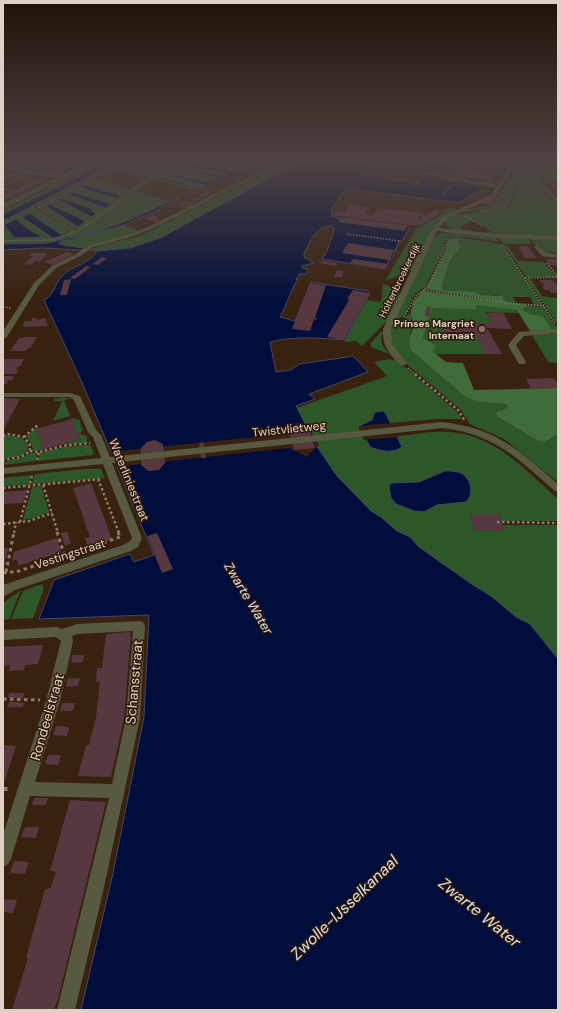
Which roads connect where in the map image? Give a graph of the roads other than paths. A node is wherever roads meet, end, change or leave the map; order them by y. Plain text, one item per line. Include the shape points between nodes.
1 (190, 208) edge
2 (465, 208) edge
3 (435, 229) junction
4 (558, 238) edge
5 (537, 248) dead end
6 (558, 256) edge
7 (558, 331) edge
8 (3, 337) edge
9 (522, 362) dead end
10 (403, 363) road end
11 (3, 395) edge
12 (3, 471) edge
13 (558, 489) edge
14 (136, 537) joint
15 (4, 592) edge
16 (3, 634) edge
17 (62, 634) junction
18 (26, 789) junction
19 (118, 791) junction
20 (3, 859) edge
21 (66, 1010) edge

1 - 8 street via 152,227 85,249 54,267 36,284
2 - 3 street, Holtenbroekerdijk via 446,217
3 - 4 street via 497,236
3 - 10 street, Holtenbroekerdijk via 387,328 387,344
5 - 6 street via 544,255
7 - 9 street via 522,334 512,345
11 - 14 street, Waterliniestraat via 70,395 77,398 92,432 97,435 100,442
12 - 13 street, Twistvlietweg via 435,426 463,427 503,443
14 - 15 street, Vestingstraat via 127,548 11,587
16 - 17 street
17 - 18 street, Rondeelstraat via 68,641
17 - 19 street, Schansstraat via 78,629 139,626 133,718
18 - 19 street
18 - 20 street, Rondeelstraat
19 - 21 street, Schansstraat

